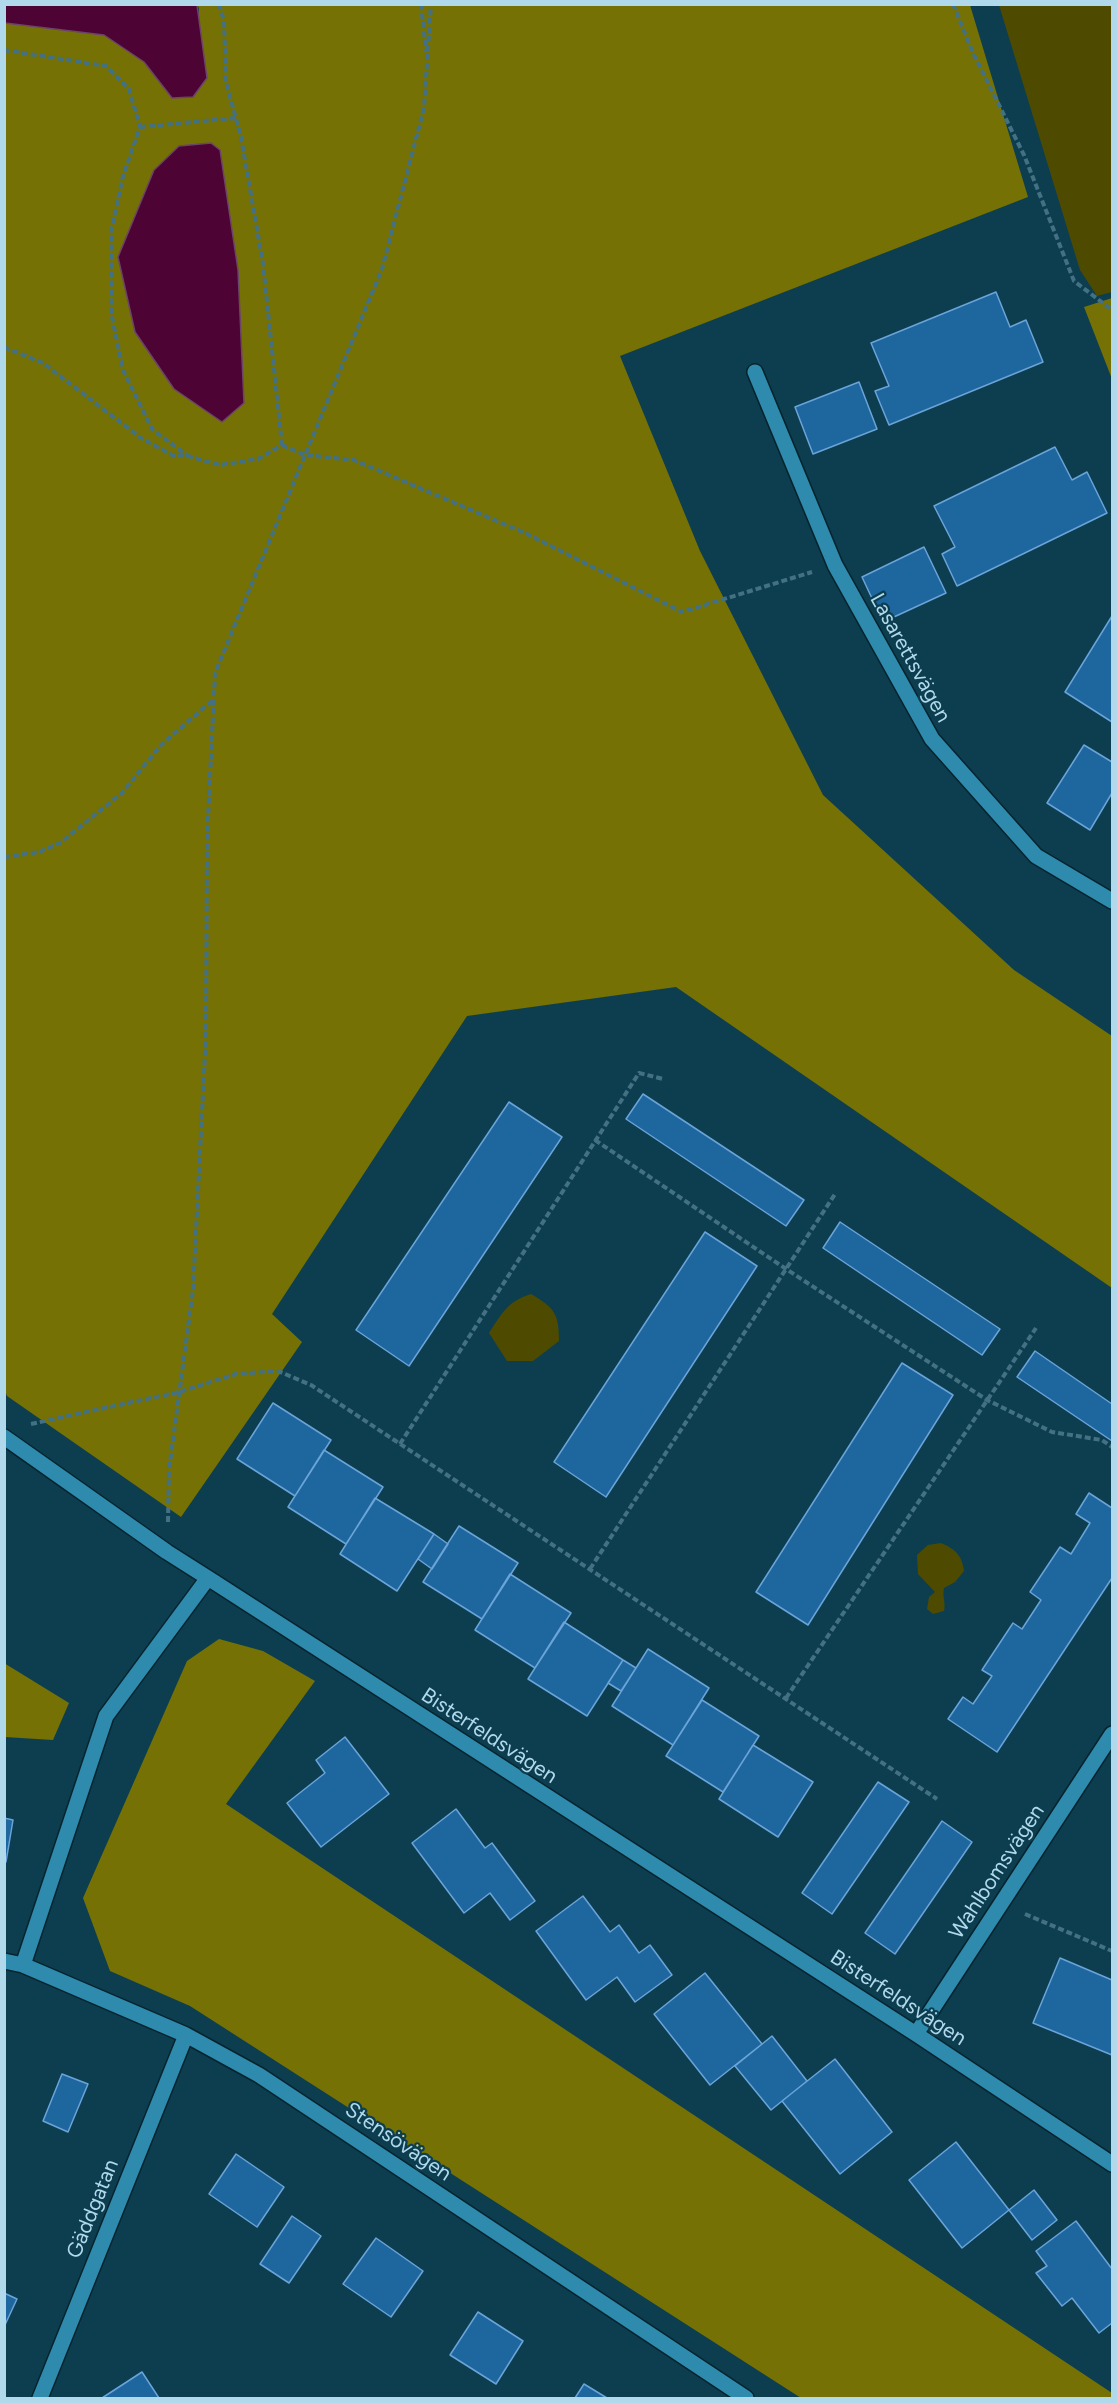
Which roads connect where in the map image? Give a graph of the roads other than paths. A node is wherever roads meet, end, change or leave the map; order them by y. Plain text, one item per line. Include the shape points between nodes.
1 (755, 372) dead end
2 (1113, 901) edge
3 (4, 1437) edge
4 (208, 1578) junction
5 (1113, 1734) edge
6 (4, 1961) edge
7 (23, 1965) junction
8 (916, 2034) junction
9 (186, 2035) junction
10 (1113, 2164) edge
11 (40, 2398) edge
12 (746, 2398) edge

1 - 2 street, Lasarettsvägen via 835,565 932,739 1036,856
3 - 4 street, Bisterfeldsvägen
4 - 7 street via 106,1716
4 - 8 street, Bisterfeldsvägen
5 - 8 street, Wahlbomsvägen
6 - 7 street, Stensövägen
7 - 9 street, Stensövägen
8 - 10 street, Bisterfeldsvägen
9 - 11 street, Gäddgatan
9 - 12 street, Stensövägen via 259,2075

